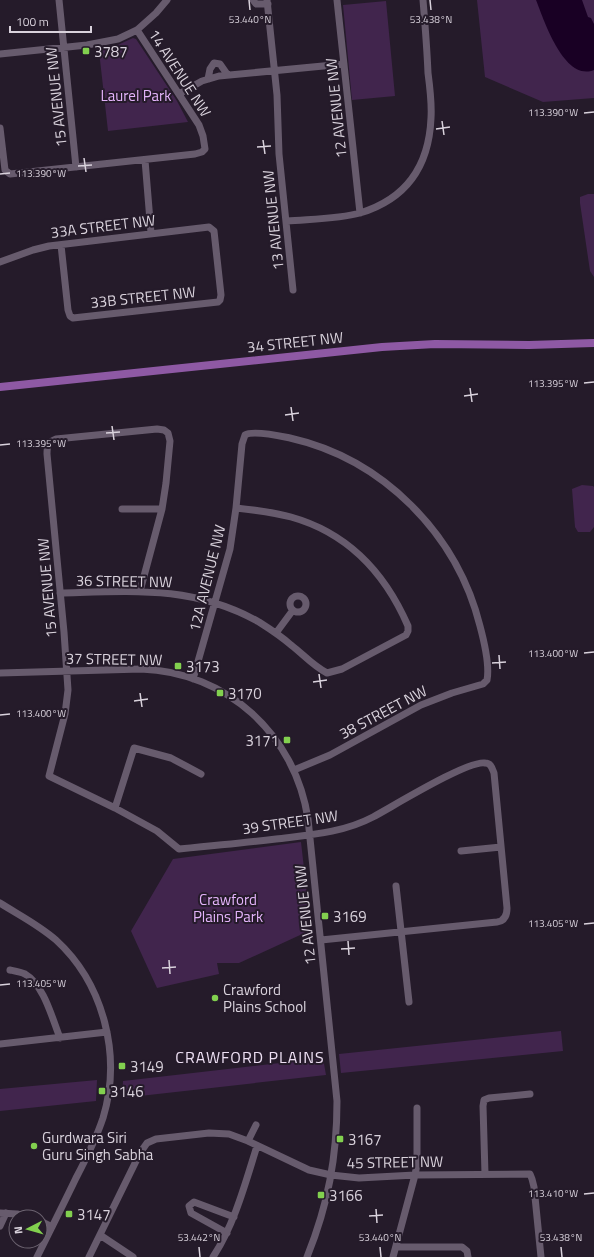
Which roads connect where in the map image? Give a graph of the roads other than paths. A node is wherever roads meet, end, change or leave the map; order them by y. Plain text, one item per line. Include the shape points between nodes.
1 (59, 0) edge
2 (166, 0) edge
3 (253, 0) edge
4 (337, 0) edge
5 (423, 0) edge
6 (268, 2) edge
7 (137, 30) junction
8 (64, 48) junction
9 (0, 54) edge
10 (344, 64) junction
11 (274, 70) junction
12 (227, 74) junction
13 (208, 79) junction
14 (179, 94) junction
15 (0, 128) edge
16 (422, 132) dead end
17 (430, 133) junction
18 (145, 160) junction
19 (76, 167) junction
20 (360, 213) junction
21 (287, 221) junction
22 (151, 233) junction
23 (61, 245) junction
24 (0, 262) edge
25 (293, 290) dead end
26 (220, 300) joint
27 (594, 343) edge
28 (0, 387) edge
29 (236, 508) junction
30 (122, 509) dead end
31 (162, 509) junction
32 (140, 591) junction
33 (60, 593) junction
34 (215, 603) junction
35 (293, 610) dead end
36 (276, 633) junction
37 (67, 671) junction
38 (0, 673) edge
39 (193, 679) junction
40 (486, 682) joint
41 (244, 707) joint
42 (294, 770) junction
43 (201, 774) dead end
44 (49, 776) joint
45 (115, 808) junction
46 (310, 835) junction
47 (501, 847) junction
48 (461, 851) dead end
49 (396, 886) dead end
50 (0, 903) edge
51 (401, 932) junction
52 (321, 940) junction
53 (10, 970) dead end
54 (409, 1002) dead end
55 (107, 1032) junction
56 (60, 1038) junction
57 (0, 1044) edge
58 (530, 1094) dead end
59 (417, 1108) dead end
60 (256, 1124) dead end
61 (248, 1141) junction
62 (257, 1146) junction
63 (485, 1174) junction
64 (331, 1175) junction
65 (415, 1175) junction
66 (3, 1213) edge
67 (234, 1217) junction
68 (48, 1225) edge
69 (0, 1226) edge
70 (52, 1227) junction
71 (227, 1233) junction
72 (100, 1235) junction
73 (397, 1247) junction
74 (468, 1254) edge
75 (37, 1257) edge
76 (89, 1257) edge
77 (133, 1257) edge
78 (213, 1257) edge
79 (307, 1257) edge
80 (393, 1257) edge
81 (542, 1257) edge

1 - 8 street, 15 AVENUE NW
2 - 7 street, 14 AVENUE NW
3 - 6 street, 13 AVENUE NW via 256,4
4 - 10 street, 12 AVENUE NW
5 - 17 street via 432,117
6 - 11 street, 13 AVENUE NW
7 - 8 street via 118,39
7 - 14 street, 14 AVENUE NW
8 - 9 street
8 - 19 street, 15 AVENUE NW
10 - 11 street
10 - 20 street, 12 AVENUE NW
11 - 12 street
11 - 21 street, 13 AVENUE NW
12 - 13 street
12 - 13 street via 220,64 214,63
13 - 14 street
14 - 18 street, 14 AVENUE NW via 199,125 205,149 195,154
15 - 19 street via 7,173
16 - 17 street
17 - 20 street via 427,152 416,173 403,188 377,206
18 - 19 street
18 - 22 street
20 - 21 street
21 - 25 street, 13 AVENUE NW
22 - 23 street, 33A STREET NW
22 - 26 street, 33A STREET NW via 212,228 219,270
23 - 24 street, 33A STREET NW via 33,250
23 - 26 street, 33B STREET NW via 70,316 73,318
27 - 28 main road, 34 STREET NW via 382,347
29 - 34 street, 12A AVENUE NW via 230,549
29 - 36 street, 36 STREET NW via 297,518 344,542 364,558 385,584 408,626 408,631 402,638 342,669 327,673
29 - 40 street, 12A AVENUE NW via 242,444 245,435 250,432 281,436 328,450 393,488 421,514 438,535 467,587 484,642 488,675
30 - 31 street
31 - 32 street
31 - 33 street, 15 AVENUE NW via 170,441 166,431 157,429 56,440 48,444
32 - 33 street, 36 STREET NW
32 - 34 street, 36 STREET NW via 174,593
33 - 37 street, 15 AVENUE NW
34 - 36 street, 36 STREET NW via 244,615
34 - 39 street, 12A AVENUE NW
35 - 36 street
37 - 38 street, 37 STREET NW
37 - 39 street, 37 STREET NW via 148,670
37 - 44 street, 15 AVENUE NW via 67,706
39 - 41 street, 37 STREET NW via 233,698
40 - 42 street, 38 STREET NW via 421,705 330,755
41 - 42 street, 12 AVENUE NW via 275,738
42 - 46 street, 12 AVENUE NW via 306,807
43 - 45 street via 171,758 134,748
44 - 45 street, 39 STREET NW
45 - 46 street, 39 STREET NW via 157,831 179,849
46 - 47 street, 39 STREET NW via 355,825 458,771 481,762 490,765 494,773
46 - 52 street, 12 AVENUE NW
47 - 48 street
47 - 51 street via 507,908 504,919 500,922
49 - 51 street
50 - 55 street via 40,927 71,956 92,990
51 - 52 street
51 - 54 street
52 - 64 street, 12 AVENUE NW via 337,1101 336,1148
53 - 56 street via 30,978 43,994
55 - 56 street
55 - 70 street via 110,1073 109,1092 103,1116
56 - 57 street
58 - 63 street via 484,1100
59 - 65 street
60 - 61 street
61 - 62 street, 45 STREET NW
61 - 72 street, 45 STREET NW via 229,1134 217,1133 149,1141 140,1153
62 - 64 street, 45 STREET NW via 309,1170
62 - 67 street
63 - 65 street, 45 STREET NW
63 - 81 street, 45 STREET NW via 530,1174 534,1187
64 - 65 street, 45 STREET NW via 359,1178
64 - 79 street, 12 AVENUE NW
65 - 73 street
66 - 69 street
67 - 71 street
67 - 71 street via 194,1202 188,1206 191,1213
68 - 70 street
70 - 75 street
71 - 78 street
72 - 76 street
72 - 77 street
73 - 74 street via 462,1247
73 - 80 street

